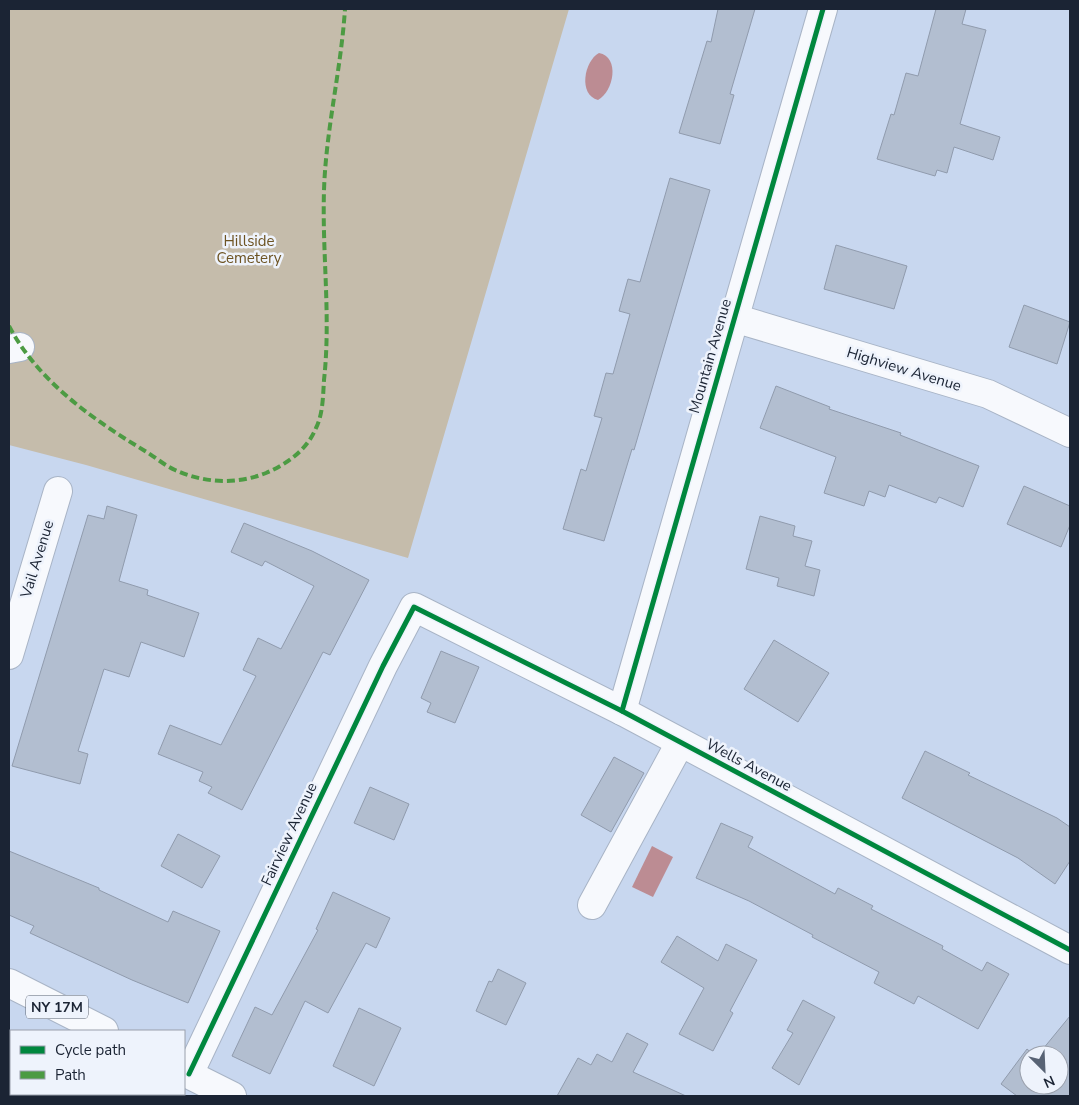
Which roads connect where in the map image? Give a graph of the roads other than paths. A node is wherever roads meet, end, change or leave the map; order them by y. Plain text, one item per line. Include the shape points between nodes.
1 (823, 9) edge
2 (734, 318) junction
3 (1070, 433) edge
4 (58, 491) dead end
5 (414, 607) joint
6 (9, 655) edge
7 (622, 712) junction
8 (680, 743) junction
9 (592, 905) dead end
10 (1070, 950) edge
11 (9, 983) edge
12 (102, 1030) edge
13 (186, 1073) edge
14 (232, 1096) edge

1 - 2 street, Mountain Avenue
2 - 3 street, Highview Avenue via 988,394
2 - 7 street, Mountain Avenue
4 - 6 street, Vail Avenue
5 - 7 street, Wells Avenue
5 - 13 street, Fairview Avenue
7 - 8 street, Wells Avenue
8 - 9 street
8 - 10 street, Wells Avenue
11 - 12 street, NY 17M
13 - 14 street

